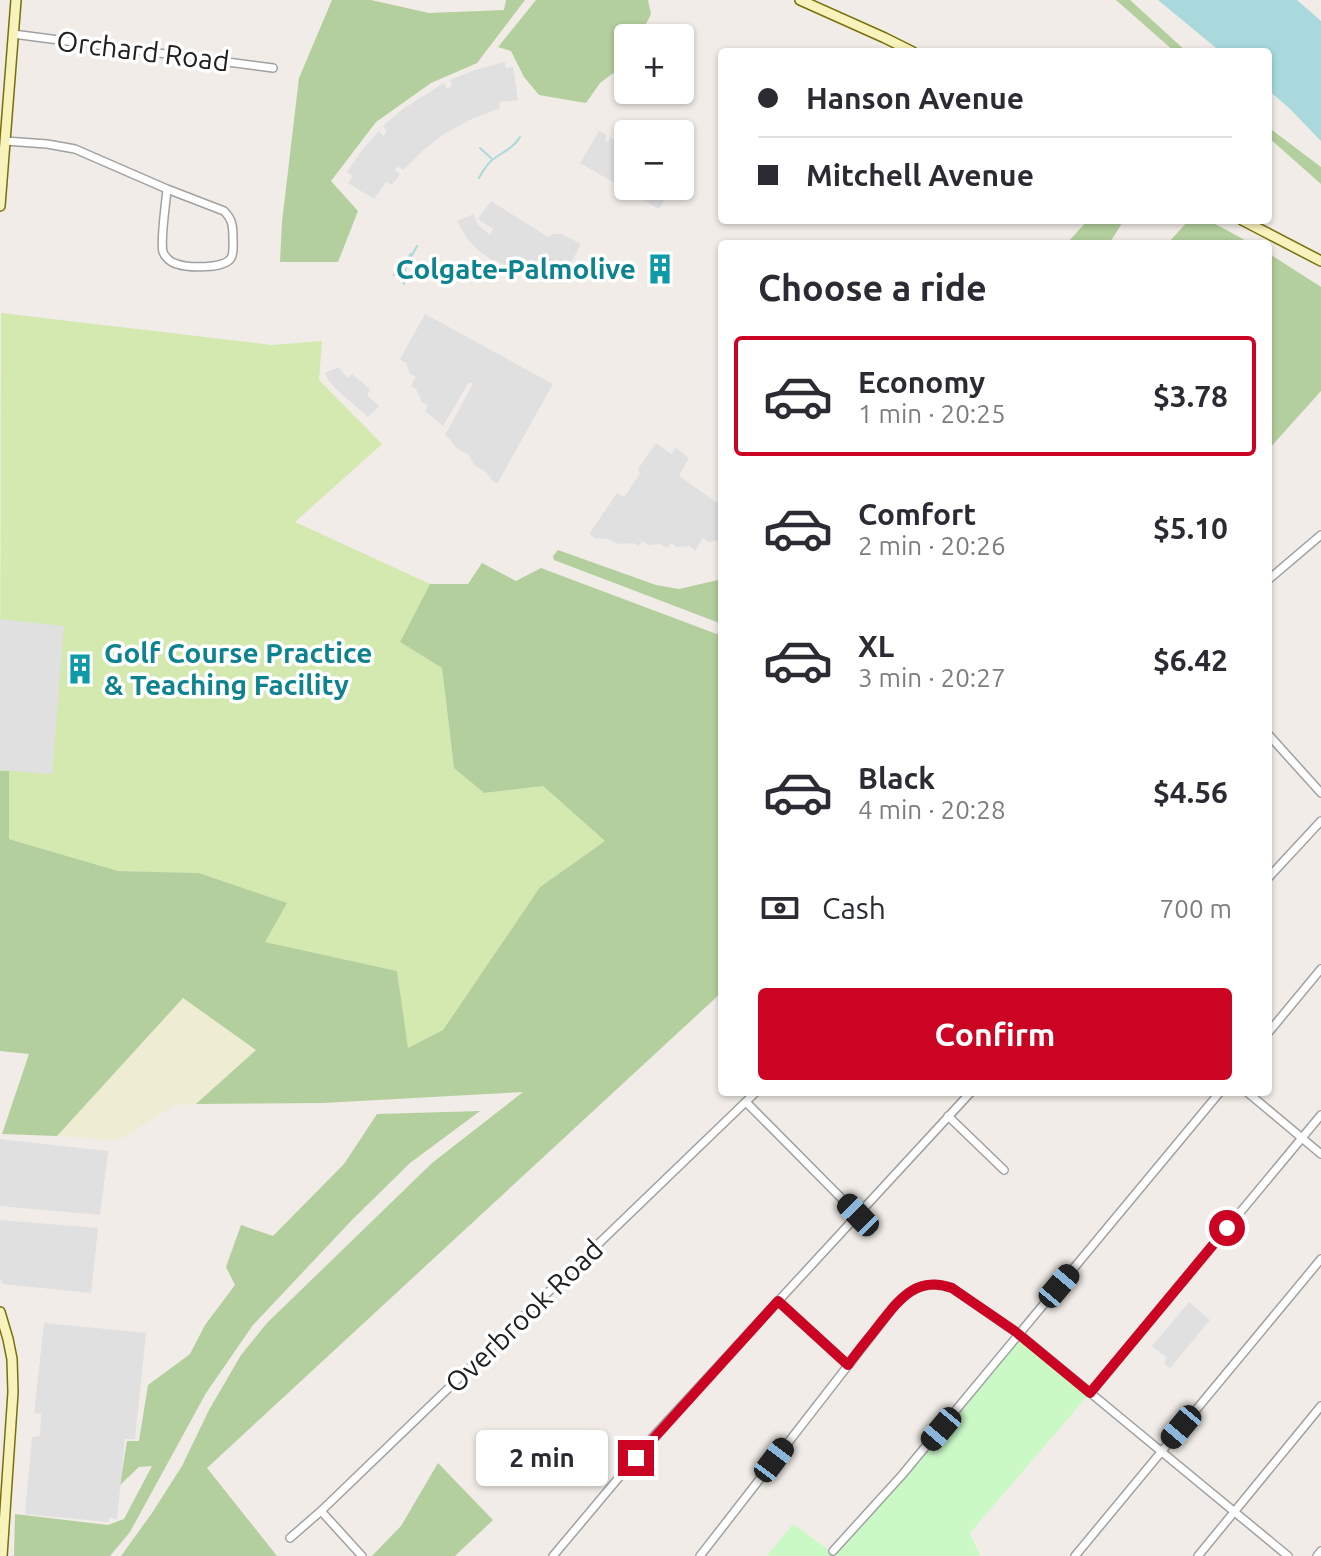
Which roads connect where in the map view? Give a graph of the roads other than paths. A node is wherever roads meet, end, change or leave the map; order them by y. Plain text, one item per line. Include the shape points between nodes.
1 (16, 0) edge
2 (800, 0) edge
3 (13, 34) junction
4 (905, 48) edge
5 (273, 68) dead end
6 (5, 141) junction
7 (167, 189) junction
8 (0, 200) edge
9 (0, 206) edge
10 (1250, 224) edge
11 (1321, 261) edge
12 (1321, 535) edge
13 (1272, 577) edge
14 (1272, 738) edge
15 (1321, 793) edge
16 (1321, 821) edge
17 (1272, 874) edge
18 (1321, 969) edge
19 (1272, 1028) edge
20 (752, 1096) edge
21 (967, 1096) edge
22 (1217, 1096) edge
23 (1252, 1096) edge
24 (746, 1102) junction
25 (1321, 1115) edge
26 (948, 1116) junction
27 (1302, 1138) junction
28 (1321, 1154) edge
29 (1004, 1170) dead end
30 (858, 1215) junction
31 (1321, 1259) edge
32 (778, 1301) junction
33 (0, 1312) edge
34 (1019, 1334) junction
35 (848, 1365) junction
36 (1090, 1393) junction
37 (1321, 1406) edge
38 (1161, 1451) junction
39 (321, 1511) junction
40 (1235, 1511) junction
41 (290, 1538) dead end
42 (833, 1551) dead end
43 (1321, 1551) edge
44 (2, 1556) edge
45 (362, 1556) edge
46 (553, 1556) edge
47 (700, 1556) edge
48 (1075, 1556) edge
49 (1198, 1556) edge
50 (1288, 1556) edge
51 (1317, 1556) edge

1 - 3 street
2 - 4 street
3 - 5 street, Orchard Road
3 - 6 street
6 - 7 street via 75,149
6 - 8 street
7 - 7 street via 163,253 168,260 225,264 233,254 230,217
8 - 9 street
10 - 11 street
12 - 13 street
14 - 15 street
16 - 17 street
18 - 19 street
20 - 24 street, Overbrook Road
21 - 26 street
22 - 34 street
23 - 27 street
24 - 30 street
24 - 39 street, Overbrook Road
25 - 27 street
26 - 29 street
26 - 30 street
27 - 28 street
27 - 36 street
30 - 32 street
31 - 38 street
32 - 35 street
32 - 46 street
33 - 44 street via 12,1359 13,1392
34 - 35 street via 952,1288 929,1284 904,1296
34 - 36 street
34 - 42 street
35 - 47 street
36 - 38 street
37 - 40 street
38 - 40 street
38 - 48 street
39 - 41 street, Overbrook Road
39 - 45 street
40 - 49 street
40 - 50 street
43 - 51 street

